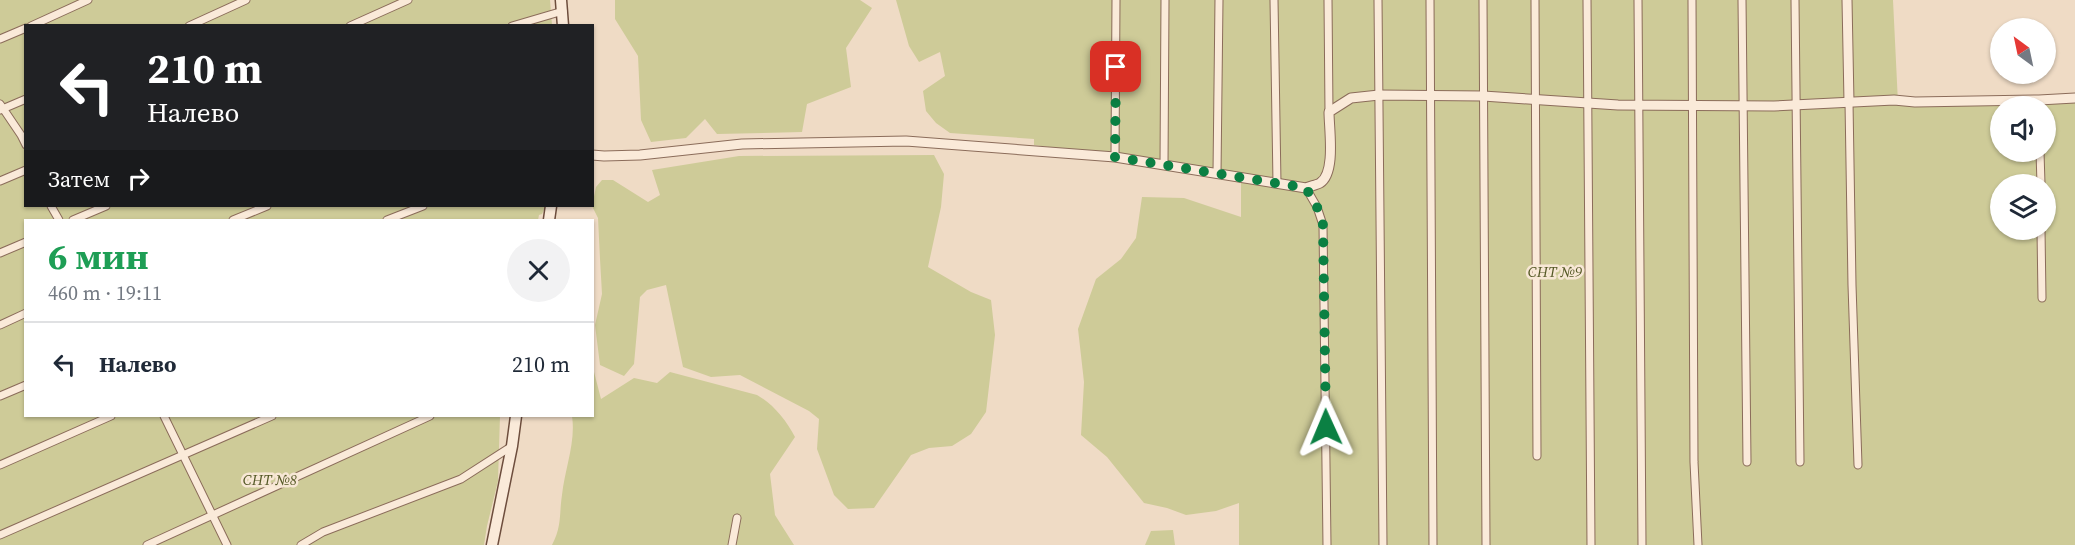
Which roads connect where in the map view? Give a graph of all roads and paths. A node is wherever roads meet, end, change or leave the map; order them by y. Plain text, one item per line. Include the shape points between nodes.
1 (88, 0) edge
2 (246, 0) edge
3 (408, 0) edge
4 (1116, 0) edge
5 (1165, 0) edge
6 (1219, 0) edge
7 (1275, 0) edge
8 (1328, 0) edge
9 (1378, 0) edge
10 (1430, 0) edge
11 (1483, 0) edge
12 (1535, 0) edge
13 (1587, 0) edge
14 (1638, 0) edge
15 (1692, 0) edge
16 (1742, 0) edge
17 (1795, 0) edge
18 (1847, 0) edge
19 (562, 5) edge
20 (35, 24) edge
21 (193, 24) edge
22 (354, 24) edge
23 (517, 24) edge
24 (563, 24) edge
25 (24, 29) edge
26 (0, 39) edge
27 (1431, 95) junction
28 (1379, 96) junction
29 (1483, 96) junction
30 (2075, 98) edge
31 (24, 100) edge
32 (1535, 100) junction
33 (2056, 101) edge
34 (1849, 102) junction
35 (1588, 103) junction
36 (1990, 103) edge
37 (1640, 105) junction
38 (1693, 105) junction
39 (1743, 106) junction
40 (1797, 106) junction
41 (1, 108) edge
42 (1329, 112) junction
43 (24, 141) edge
44 (594, 154) edge
45 (1115, 157) junction
46 (1164, 165) junction
47 (24, 171) edge
48 (1217, 173) junction
49 (0, 181) edge
50 (1277, 183) junction
51 (1306, 188) junction
52 (104, 207) edge
53 (265, 207) edge
54 (420, 207) edge
55 (75, 219) edge
56 (235, 219) edge
57 (390, 219) edge
58 (2041, 240) edge
59 (24, 243) edge
60 (0, 254) edge
61 (2042, 298) dead end
62 (24, 314) edge
63 (0, 325) edge
64 (24, 386) edge
65 (0, 396) edge
66 (109, 417) edge
67 (165, 417) edge
68 (270, 417) edge
69 (428, 417) edge
70 (516, 417) edge
71 (512, 446) junction
72 (184, 455) junction
73 (1538, 456) dead end
74 (1747, 462) dead end
75 (1800, 462) dead end
76 (0, 465) edge
77 (1858, 465) dead end
78 (213, 516) junction
79 (737, 518) dead end
80 (0, 535) edge
81 (147, 545) edge
82 (227, 545) edge
83 (301, 545) edge
84 (492, 545) edge
85 (732, 545) edge
86 (1327, 545) edge
87 (1383, 545) edge
88 (1433, 545) edge
89 (1486, 545) edge
90 (1591, 545) edge
91 (1642, 545) edge
92 (1698, 545) edge

1 - 20 street
2 - 21 street
3 - 22 street
4 - 45 street
5 - 46 street
6 - 48 street
7 - 50 street
8 - 42 street
9 - 28 street
10 - 27 street
11 - 29 street
12 - 32 street
13 - 35 street
14 - 37 street
15 - 38 street
16 - 39 street
17 - 40 street
18 - 34 street
19 - 23 street
19 - 24 main road
25 - 26 street
27 - 28 street
27 - 29 street
27 - 88 street
28 - 42 street via 1351,98
28 - 87 street
29 - 32 street
29 - 89 street
30 - 33 street
31 - 41 street
32 - 35 street
32 - 73 street
34 - 36 street
34 - 40 street
34 - 77 street
35 - 37 street
35 - 90 street
37 - 38 street
37 - 91 street
38 - 39 street
38 - 92 street
39 - 40 street
39 - 74 street
40 - 75 street
41 - 43 street
42 - 51 street via 1330,166 1320,183
44 - 45 street via 640,155 742,144 906,141
45 - 46 street
46 - 48 street
47 - 49 street
48 - 50 street
50 - 51 street
51 - 86 street via 1323,225
52 - 55 street
53 - 56 street
54 - 57 street
58 - 61 street
59 - 60 street
62 - 63 street
64 - 65 street
66 - 76 street
67 - 72 street
68 - 72 street
69 - 78 street
70 - 71 main road
71 - 83 street via 461,479 323,532
71 - 84 main road
72 - 78 street
72 - 80 street
78 - 81 street
78 - 82 street
79 - 85 street

